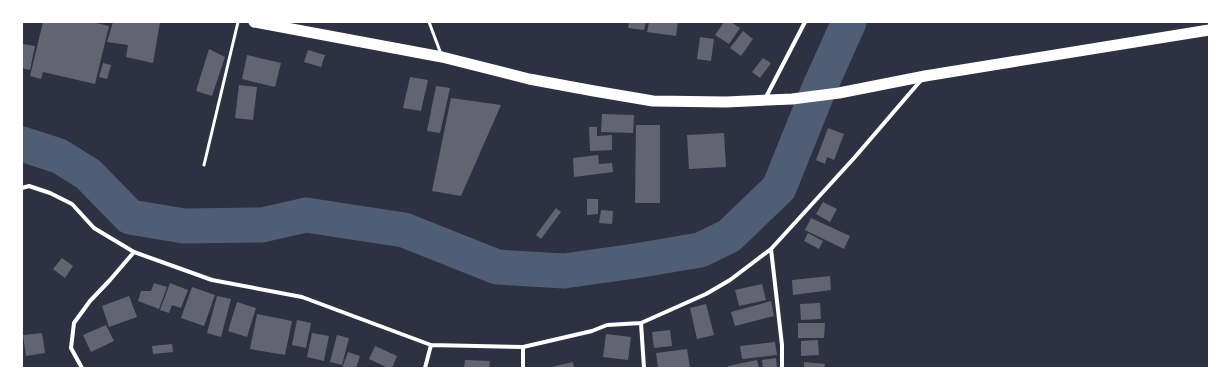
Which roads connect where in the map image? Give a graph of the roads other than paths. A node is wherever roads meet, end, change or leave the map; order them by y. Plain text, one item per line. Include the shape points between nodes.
1 (238, 22) edge
2 (254, 22) edge
3 (429, 22) edge
4 (805, 22) edge
5 (1209, 30) edge
6 (442, 57) junction
7 (925, 76) junction
8 (764, 101) junction
9 (204, 164) dead end
10 (22, 188) edge
11 (771, 248) junction
12 (134, 252) junction
13 (641, 323) junction
14 (431, 345) junction
15 (523, 347) junction
16 (82, 368) edge
17 (425, 368) edge
18 (523, 368) edge
19 (644, 368) edge
20 (782, 368) edge

1 - 9 lane
2 - 6 highway
3 - 6 lane
4 - 8 street
5 - 7 highway
6 - 8 highway via 529,79 653,100
7 - 8 highway via 839,93
7 - 11 street
10 - 12 street via 29,186 72,204 94,228
11 - 13 street via 730,280 706,294
11 - 20 street via 782,344
12 - 14 street via 212,280 302,297
12 - 16 street via 74,323 71,348
13 - 15 street via 607,325 592,331
13 - 19 street
14 - 15 street
14 - 17 street
15 - 18 street

